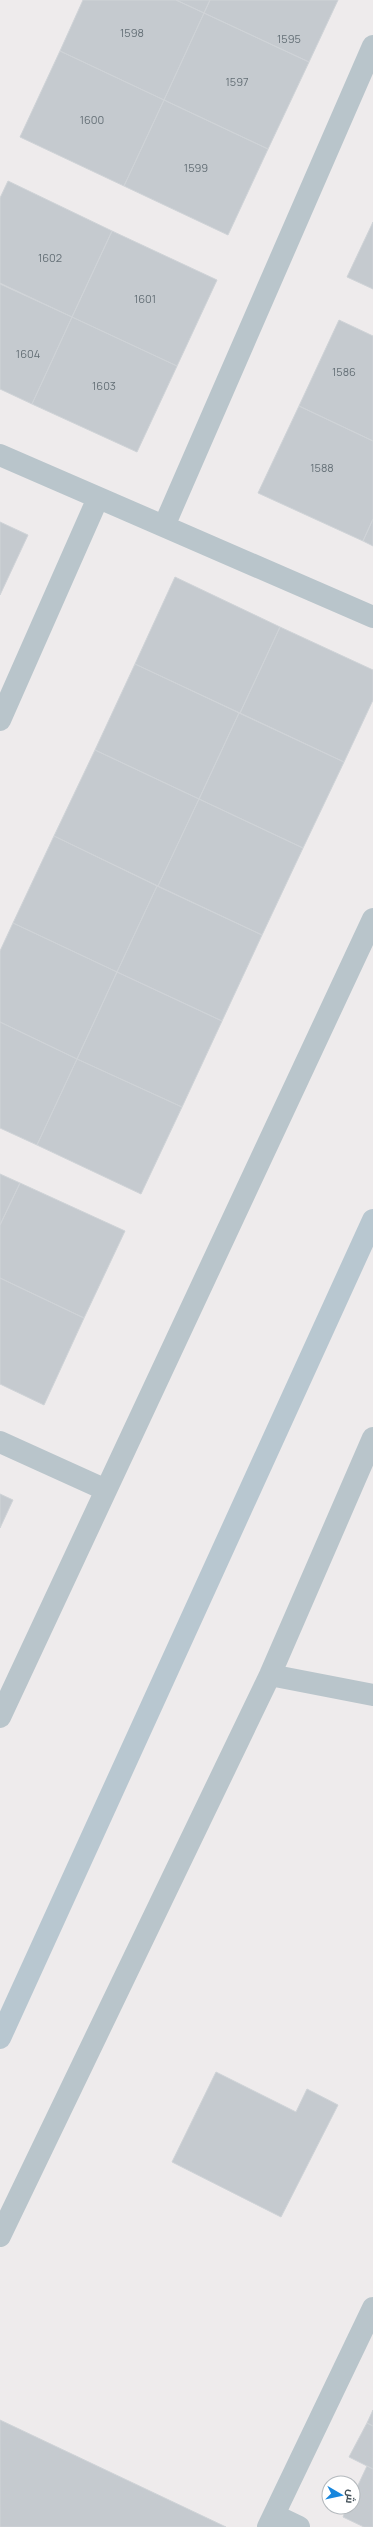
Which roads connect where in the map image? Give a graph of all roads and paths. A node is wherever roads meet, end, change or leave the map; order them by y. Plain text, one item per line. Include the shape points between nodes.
1 (373, 46) edge
2 (0, 455) edge
3 (98, 498) junction
4 (164, 526) junction
5 (373, 617) edge
6 (0, 720) edge
7 (373, 919) edge
8 (373, 1220) edge
9 (373, 1438) edge
10 (0, 1442) edge
11 (106, 1490) junction
12 (270, 1676) junction
13 (373, 1695) edge
14 (0, 1717) edge
15 (0, 2038) edge
16 (0, 2236) edge
17 (373, 2308) edge
18 (271, 2521) edge
19 (299, 2527) edge

1 - 4 street
2 - 3 street
3 - 4 street
3 - 6 street
4 - 5 street
7 - 11 street
8 - 15 street
9 - 12 street
10 - 11 street
11 - 14 street
12 - 13 street
12 - 16 street
17 - 18 street
18 - 19 street

